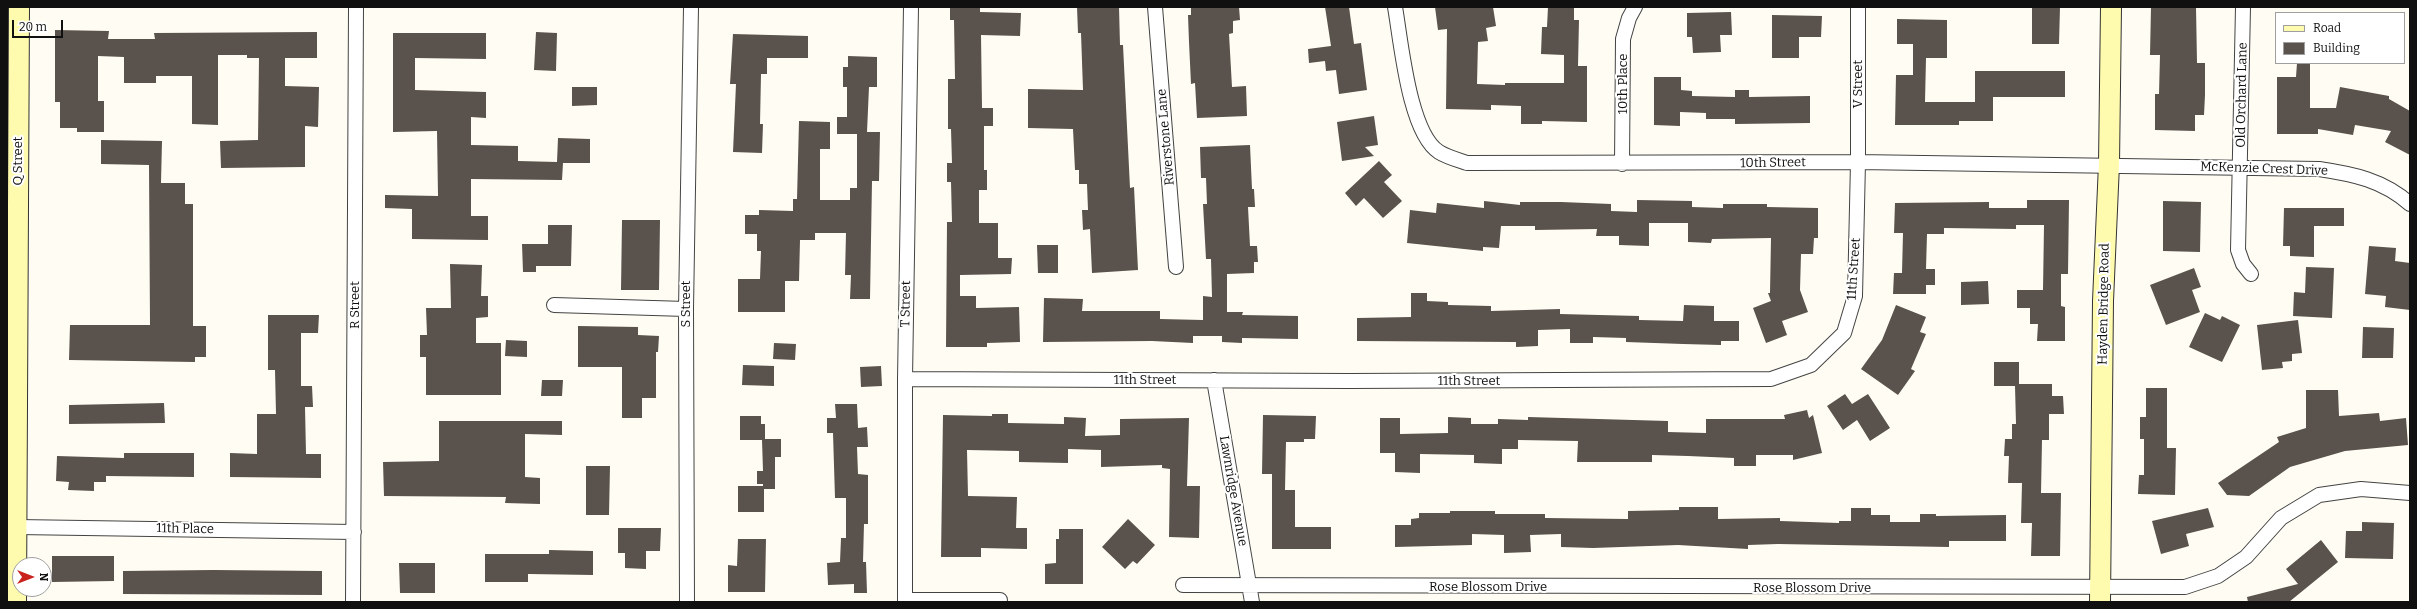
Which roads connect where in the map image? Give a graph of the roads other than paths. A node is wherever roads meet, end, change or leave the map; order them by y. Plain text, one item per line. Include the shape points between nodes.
1 (19, 7) edge
2 (356, 7) edge
3 (691, 7) edge
4 (911, 7) edge
5 (1155, 7) edge
6 (1395, 7) edge
7 (1635, 7) edge
8 (1858, 7) edge
9 (2111, 7) edge
10 (2243, 7) edge
11 (1858, 162) junction
12 (1622, 164) junction
13 (2109, 164) junction
14 (2240, 167) junction
15 (2410, 204) edge
16 (1176, 267) dead end
17 (2251, 274) dead end
18 (554, 305) dead end
19 (686, 309) junction
20 (905, 379) junction
21 (1214, 380) junction
22 (2410, 493) edge
23 (17, 526) junction
24 (354, 532) junction
25 (1183, 585) dead end
26 (1249, 585) junction
27 (2101, 595) edge
28 (1000, 600) dead end
29 (905, 601) edge
30 (16, 602) edge
31 (353, 602) edge
32 (687, 602) edge
33 (1252, 602) edge

1 - 23 street, Q Street
2 - 24 street, R Street
3 - 19 street, S Street
4 - 20 street, T Street
5 - 16 street, Riverstone Lane
6 - 12 street, 10th Street via 1413,106 1423,134 1438,152 1467,163
7 - 12 street, 10th Place via 1623,39
8 - 11 street, V Street
9 - 13 street, Hayden Bridge Road
10 - 14 street, Old Orchard Lane
11 - 12 street, 10th Street
11 - 13 street, 10th Street
11 - 21 street, 11th Street via 1855,296 1844,333 1811,365 1771,379
13 - 14 street, McKenzie Crest Drive
13 - 27 street, Hayden Bridge Road via 2103,302
14 - 15 street, McKenzie Crest Drive via 2319,169 2356,174 2383,184
14 - 17 street, Old Orchard Lane via 2238,250 2243,264
18 - 19 street
19 - 32 street, S Street
20 - 21 street, 11th Street
20 - 29 street, T Street
21 - 26 street, Lawnridge Avenue
22 - 27 street, Rose Blossom Drive via 2361,489 2319,495 2280,518 2246,557 2218,576 2185,587
23 - 24 street, 11th Place
23 - 30 street, Q Street
24 - 31 street, R Street
25 - 26 street, Rose Blossom Drive
26 - 27 street, Rose Blossom Drive
26 - 33 street, Lawnridge Avenue
28 - 29 street, T Street

